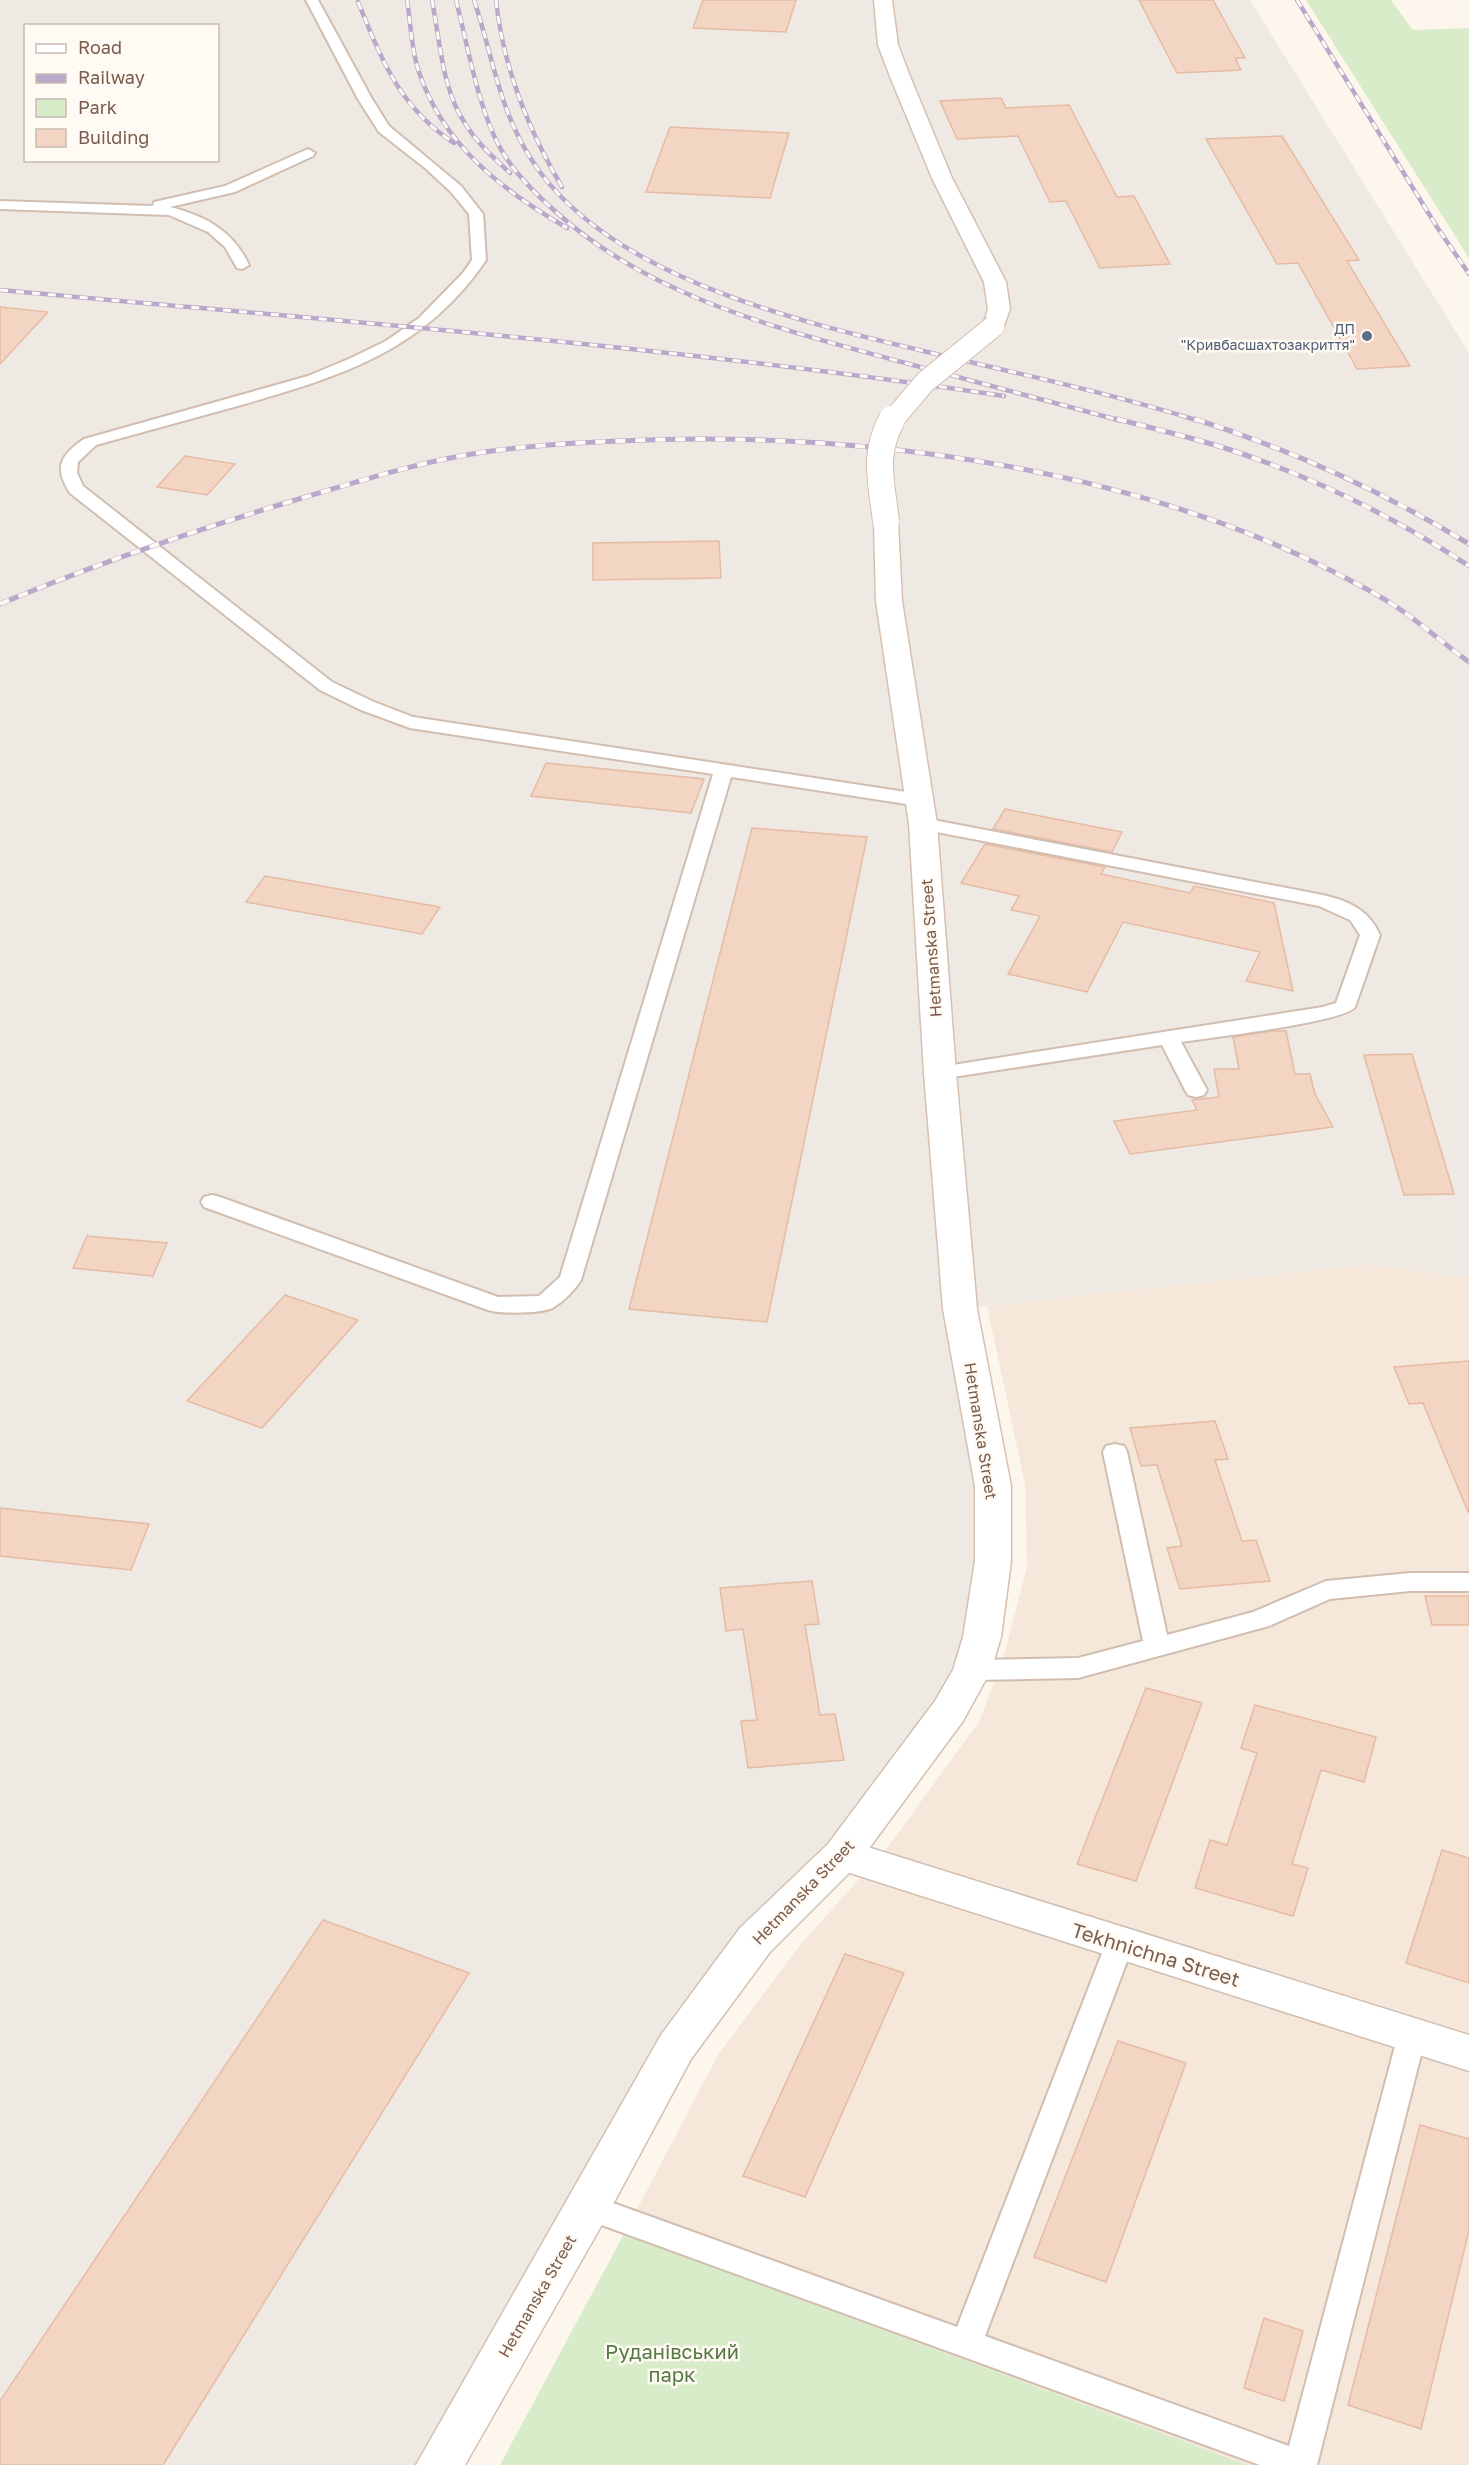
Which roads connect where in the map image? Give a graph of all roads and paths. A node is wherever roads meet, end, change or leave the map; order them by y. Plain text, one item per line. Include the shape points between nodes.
1 (312, 0) edge
2 (883, 0) edge
3 (308, 153) dead end
4 (0, 205) edge
5 (134, 208) junction
6 (242, 265) dead end
7 (724, 770) junction
8 (921, 812) junction
9 (1169, 1038) junction
10 (940, 1074) junction
11 (1196, 1090) dead end
12 (212, 1202) dead end
13 (1115, 1452) dead end
14 (1469, 1582) edge
15 (1157, 1647) junction
16 (972, 1670) junction
17 (842, 1855) junction
18 (1120, 1943) junction
19 (1412, 2035) junction
20 (1469, 2053) edge
21 (588, 2207) junction
22 (966, 2344) junction
23 (440, 2465) edge
24 (1300, 2465) edge

1 - 7 lane via 384,129 456,189 476,214 479,260 446,300 391,344 314,379 90,442 75,452 68,464 69,477 93,504 326,686 357,703 410,722
2 - 8 street, Hetmanska Street, bridge via 888,45 942,178 995,282 999,309 994,326 912,393 891,423 879,452 889,601
3 - 5 lane via 230,189
4 - 5 lane
5 - 6 lane via 170,211 210,226 235,249
7 - 8 lane
7 - 12 lane via 570,1280 545,1303 496,1305
8 - 9 lane via 1323,901 1349,909 1365,923 1370,935 1345,1007
8 - 10 street, Hetmanska Street
9 - 10 lane
9 - 11 lane
10 - 16 street, Hetmanska Street via 960,1309 993,1486 993,1561 982,1637
13 - 15 lane
14 - 15 lane via 1410,1582 1326,1590 1260,1619
15 - 16 lane via 1078,1668
16 - 17 street, Hetmanska Street via 949,1711
17 - 18 street, Tekhnichna Street
17 - 21 street, Hetmanska Street via 755,1940 676,2048
18 - 19 street, Tekhnichna Street
18 - 22 lane
19 - 20 street, Tekhnichna Street
19 - 24 lane
21 - 22 lane
21 - 23 street, Hetmanska Street
22 - 24 lane

